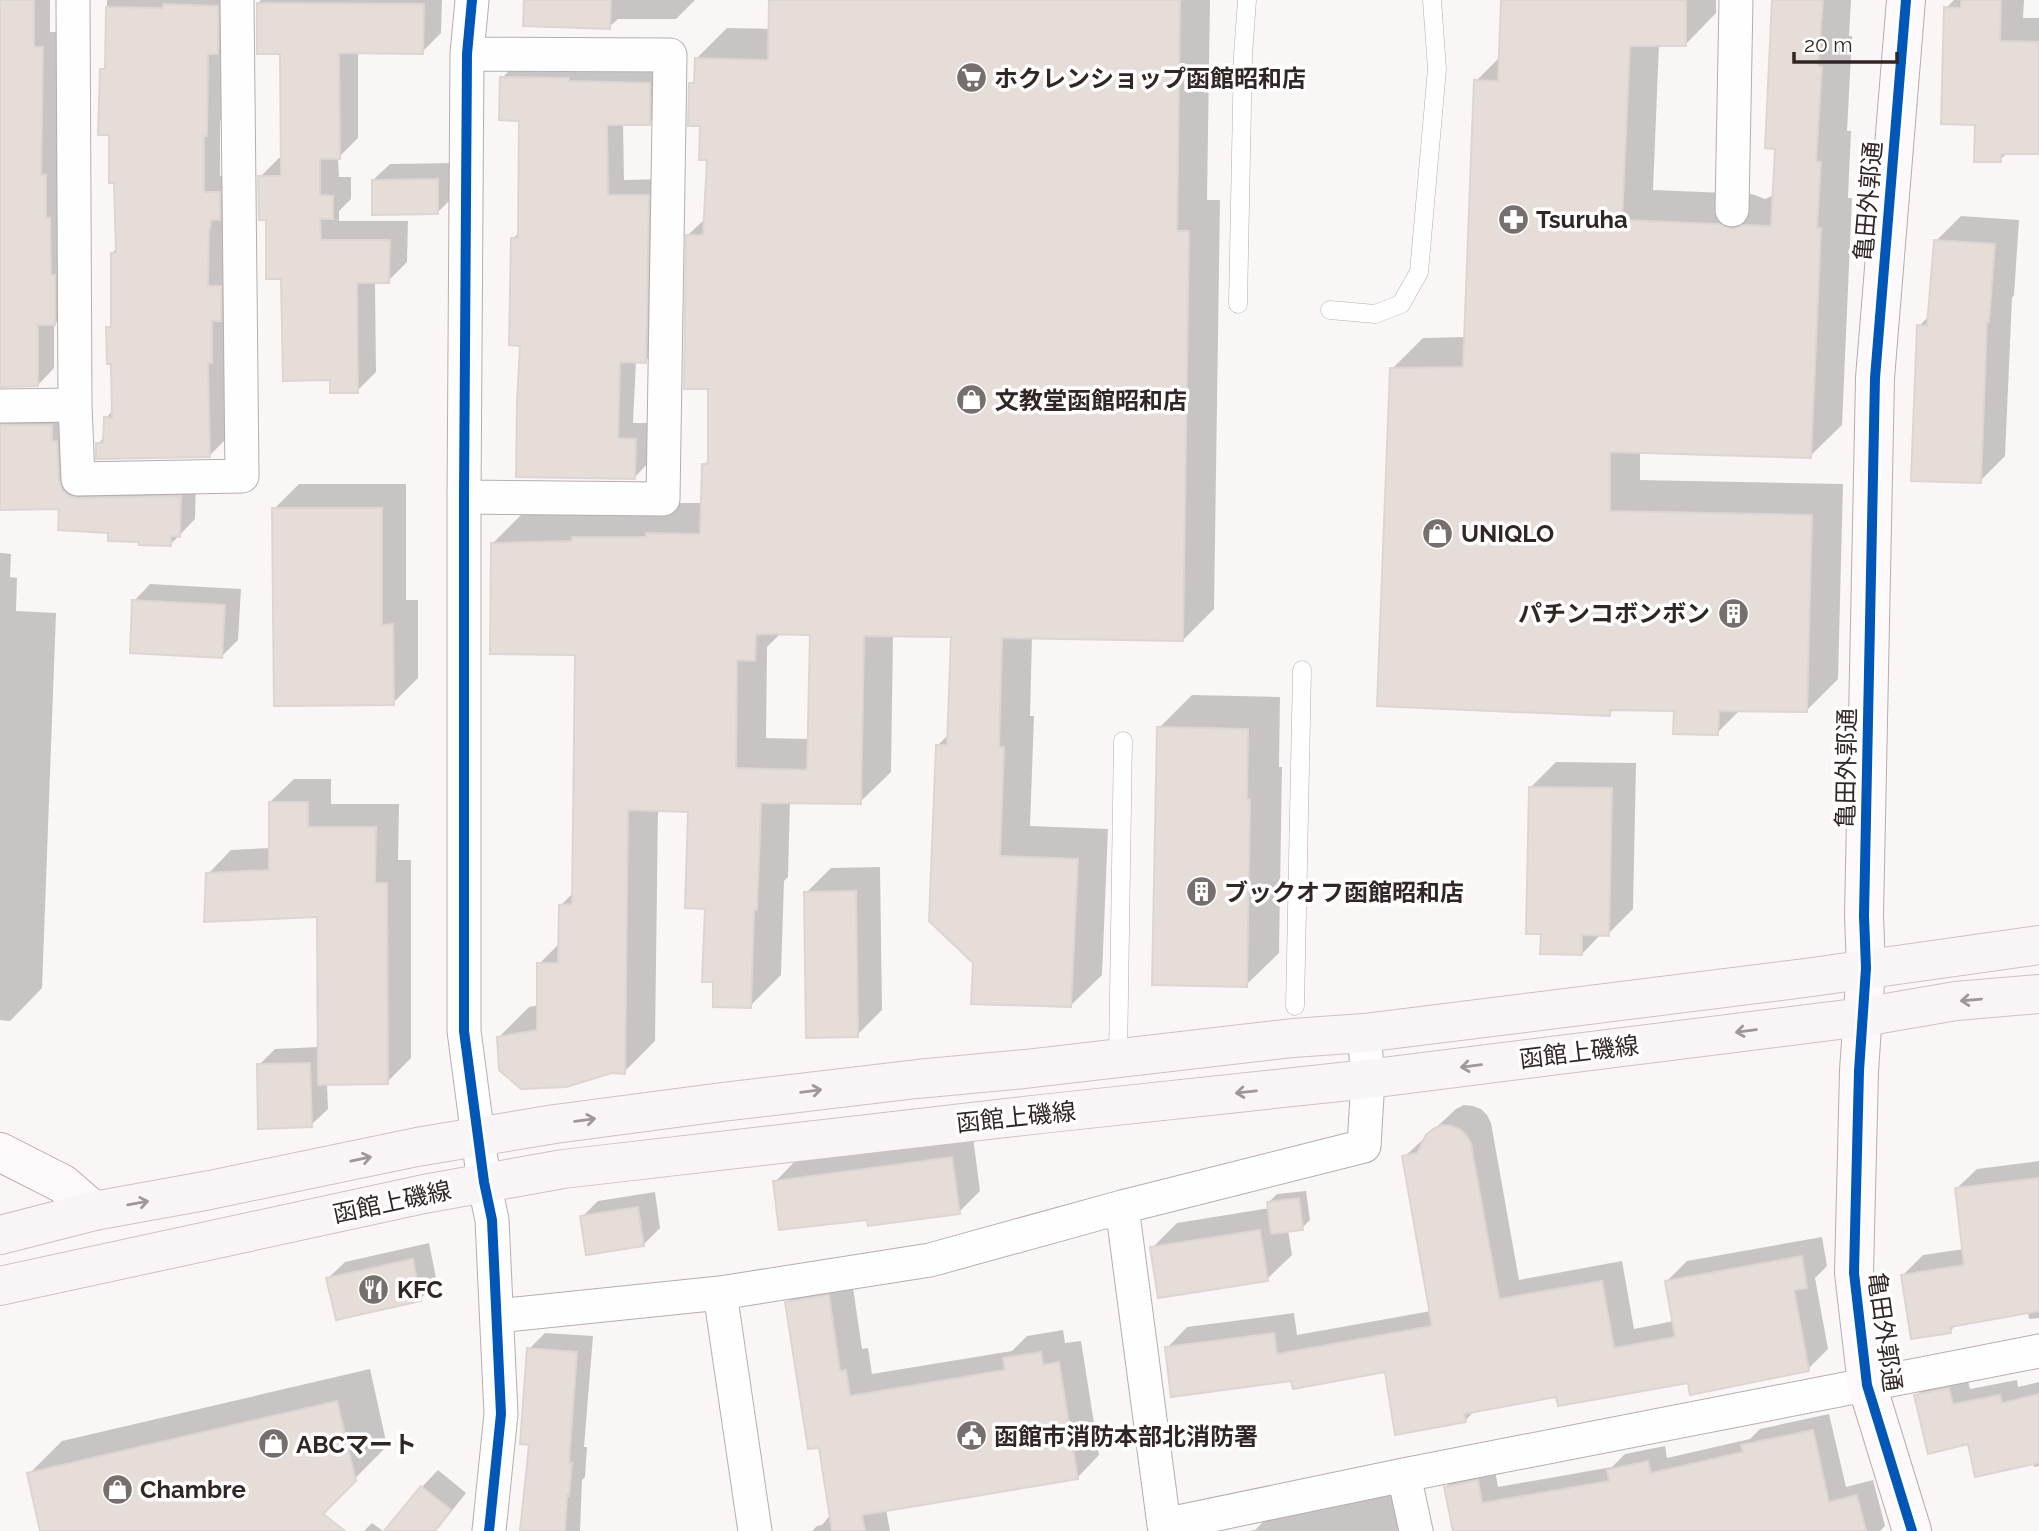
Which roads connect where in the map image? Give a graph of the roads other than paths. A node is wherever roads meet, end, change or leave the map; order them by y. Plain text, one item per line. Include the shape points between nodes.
1 (73, 0) edge
2 (237, 0) edge
3 (472, 0) edge
4 (1247, 0) edge
5 (1432, 0) edge
6 (1737, 0) edge
7 (1906, 0) edge
8 (467, 54) junction
9 (1732, 210) dead end
10 (1238, 304) dead end
11 (1330, 310) dead end
12 (75, 405) junction
13 (0, 406) edge
14 (464, 497) junction
15 (1302, 670) dead end
16 (1123, 741) dead end
17 (2039, 945) edge
18 (1866, 968) junction
19 (2039, 994) edge
20 (1295, 1006) dead end
21 (1863, 1017) junction
22 (1364, 1032) junction
23 (1118, 1058) junction
24 (1368, 1079) junction
25 (478, 1138) junction
26 (0, 1152) edge
27 (484, 1182) junction
28 (1122, 1207) junction
29 (94, 1211) junction
30 (0, 1235) edge
31 (0, 1286) edge
32 (720, 1293) junction
33 (497, 1316) junction
34 (2039, 1351) edge
35 (1867, 1385) junction
36 (1404, 1475) junction
37 (1222, 1522) edge
38 (489, 1531) edge
39 (755, 1531) edge
40 (1416, 1531) edge
41 (1912, 1531) edge

1 - 12 street
2 - 12 street via 243,476 78,479
3 - 8 street
4 - 10 lane
5 - 11 lane via 1437,69 1419,272 1401,304 1375,314
6 - 9 street
7 - 18 street, 亀田外郭通 via 1875,378
8 - 14 street
8 - 14 street via 670,55 663,499
12 - 13 street
14 - 25 street via 464,1031
15 - 20 lane
16 - 23 lane
17 - 18 main road, 函館上磯線
18 - 21 street, 亀田外郭通
18 - 22 main road, 函館上磯線
19 -> 21 main road, 函館上磯線 via 1956,1001
21 -> 24 main road, 函館上磯線
21 - 35 street, 亀田外郭通 via 1854,1273
22 - 23 main road, 函館上磯線
22 - 24 street
25 -> 23 main road, 函館上磯線 via 722,1102
24 -> 27 main road, 函館上磯線 via 563,1169
24 - 28 street via 1364,1146
25 - 27 street
29 -> 25 main road, 函館上磯線
26 - 29 street via 62,1184
27 - 31 main road, 函館上磯線
27 - 33 street via 492,1220
28 - 32 street via 930,1260
28 - 37 street via 1164,1525
29 - 30 main road, 函館上磯線
32 - 33 street
32 - 39 street
33 - 38 street via 500,1414
34 - 35 street
35 - 36 street
35 - 41 street, 亀田外郭通
36 - 37 street
36 - 40 street

